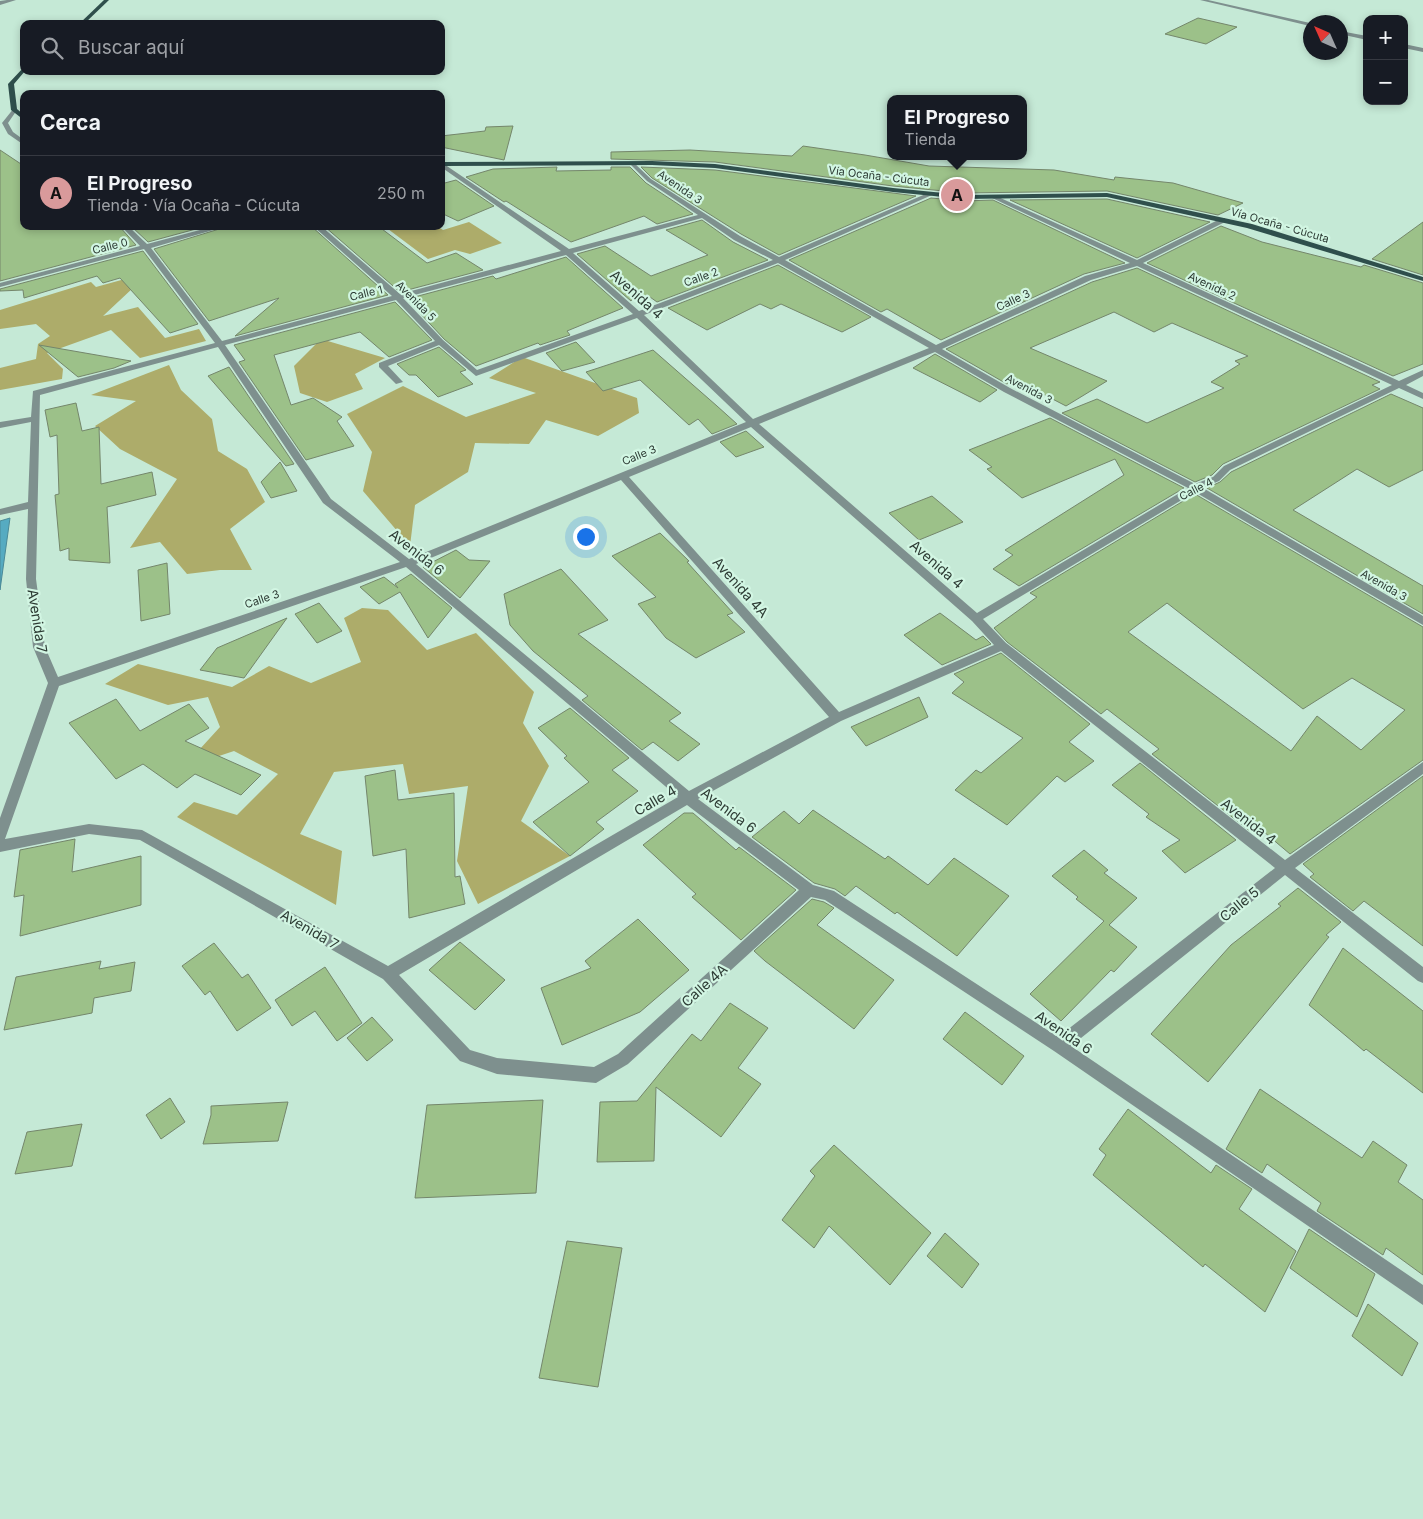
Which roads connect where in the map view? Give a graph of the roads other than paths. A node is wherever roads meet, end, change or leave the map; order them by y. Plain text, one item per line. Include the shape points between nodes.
1 (14, 0) edge
2 (106, 0) edge
3 (1202, 0) edge
4 (0, 3) edge
5 (85, 20) edge
6 (1303, 23) edge
7 (1348, 34) edge
8 (1363, 37) edge
9 (1408, 47) edge
10 (1423, 50) edge
11 (20, 73) edge
12 (14, 110) junction
13 (20, 115) edge
14 (20, 140) edge
15 (445, 164) edge
16 (633, 164) junction
17 (445, 166) edge
18 (930, 194) junction
19 (992, 196) junction
20 (703, 216) junction
21 (1222, 220) junction
22 (128, 230) edge
23 (210, 230) edge
24 (321, 230) edge
25 (147, 248) junction
26 (566, 251) junction
27 (776, 259) junction
28 (1135, 264) junction
29 (1423, 279) edge
30 (0, 285) edge
31 (397, 296) junction
32 (638, 314) junction
33 (220, 342) junction
34 (440, 342) junction
35 (935, 349) junction
36 (476, 372) joint
37 (1423, 373) edge
38 (399, 382) dead end
39 (1400, 385) junction
40 (36, 392) joint
41 (1423, 396) edge
42 (35, 419) junction
43 (752, 423) junction
44 (0, 426) edge
45 (623, 476) junction
46 (1195, 488) junction
47 (34, 504) junction
48 (0, 512) edge
49 (408, 563) junction
50 (976, 618) junction
51 (1423, 621) edge
52 (1002, 646) junction
53 (54, 683) junction
54 (837, 718) junction
55 (1423, 767) edge
56 (688, 798) junction
57 (0, 837) edge
58 (0, 846) edge
59 (1284, 868) junction
60 (809, 890) junction
61 (388, 974) junction
62 (1423, 976) edge
63 (1059, 1046) junction
64 (596, 1075) joint
65 (1423, 1296) edge

1 - 4 street
2 - 5 main road
3 - 6 street
7 - 8 street
9 - 10 street
11 - 12 main road via 11,84
12 - 13 main road
12 - 14 street via 5,123 10,133
15 - 16 main road, Vía Ocaña - Cúcuta
16 - 18 main road, Vía Ocaña - Cúcuta via 715,166
16 - 20 street, Avenida 3 via 648,180
17 - 26 street, Avenida 4
18 - 19 main road, Vía Ocaña - Cúcuta
18 - 27 street, Calle 2
19 - 21 main road, Vía Ocaña - Cúcuta via 1106,194
19 - 28 street, Avenida 2
20 - 26 street, Calle 1
20 - 27 street, Avenida 3
21 - 28 street, Calle 3
21 - 29 main road, Vía Ocaña - Cúcuta
22 - 25 street, Avenida 6
23 - 25 street, Calle 0
24 - 31 street, Avenida 5
25 - 30 street, Calle 0
25 - 33 street, Avenida 6
26 - 31 street, Calle 1
26 - 32 street, Avenida 4
27 - 32 street, Calle 2 via 749,273
27 - 35 street, Avenida 3
28 - 35 street, Calle 3 via 1088,278
28 - 39 street, Avenida 2
31 - 33 street, Calle 1
31 - 34 street, Avenida 5
32 - 36 street, Calle 2
32 - 43 street, Avenida 4
33 - 40 street, Calle 1
33 - 49 street, Avenida 6 via 327,502
34 - 36 street, Avenida 5
34 - 38 street via 382,365
35 - 43 street, Calle 3
35 - 46 street, Avenida 3
37 - 39 street, Calle 4
39 - 41 street, Avenida 2
39 - 46 street, Calle 4 via 1227,468 1216,479
40 - 42 street, Avenida 7
42 - 44 street
42 - 47 street, Avenida 7
43 - 45 street, Calle 3
43 - 50 street, Avenida 4
45 - 49 street, Calle 3
45 - 54 street, Avenida 4A
46 - 50 street, Calle 4
46 - 51 street, Avenida 3
47 - 48 street
47 - 53 street, Avenida 7 via 31,579 39,647
49 - 53 street, Calle 3
49 - 56 street, Avenida 6
50 - 52 street, Avenida 4
52 - 54 street, Calle 4
52 - 59 street, Avenida 4
53 - 57 street
54 - 56 street, Calle 4
55 - 59 street, Calle 5
56 - 60 street, Avenida 6
56 - 61 street, Calle 4
58 - 61 street, Avenida 7 via 89,829 142,835
59 - 62 street, Avenida 4
59 - 63 street, Calle 5
60 - 63 street, Avenida 6 via 829,895
60 - 64 street, Calle 4A via 623,1059
61 - 64 street, Avenida 7 via 465,1056 497,1066
63 - 65 street, Avenida 6

